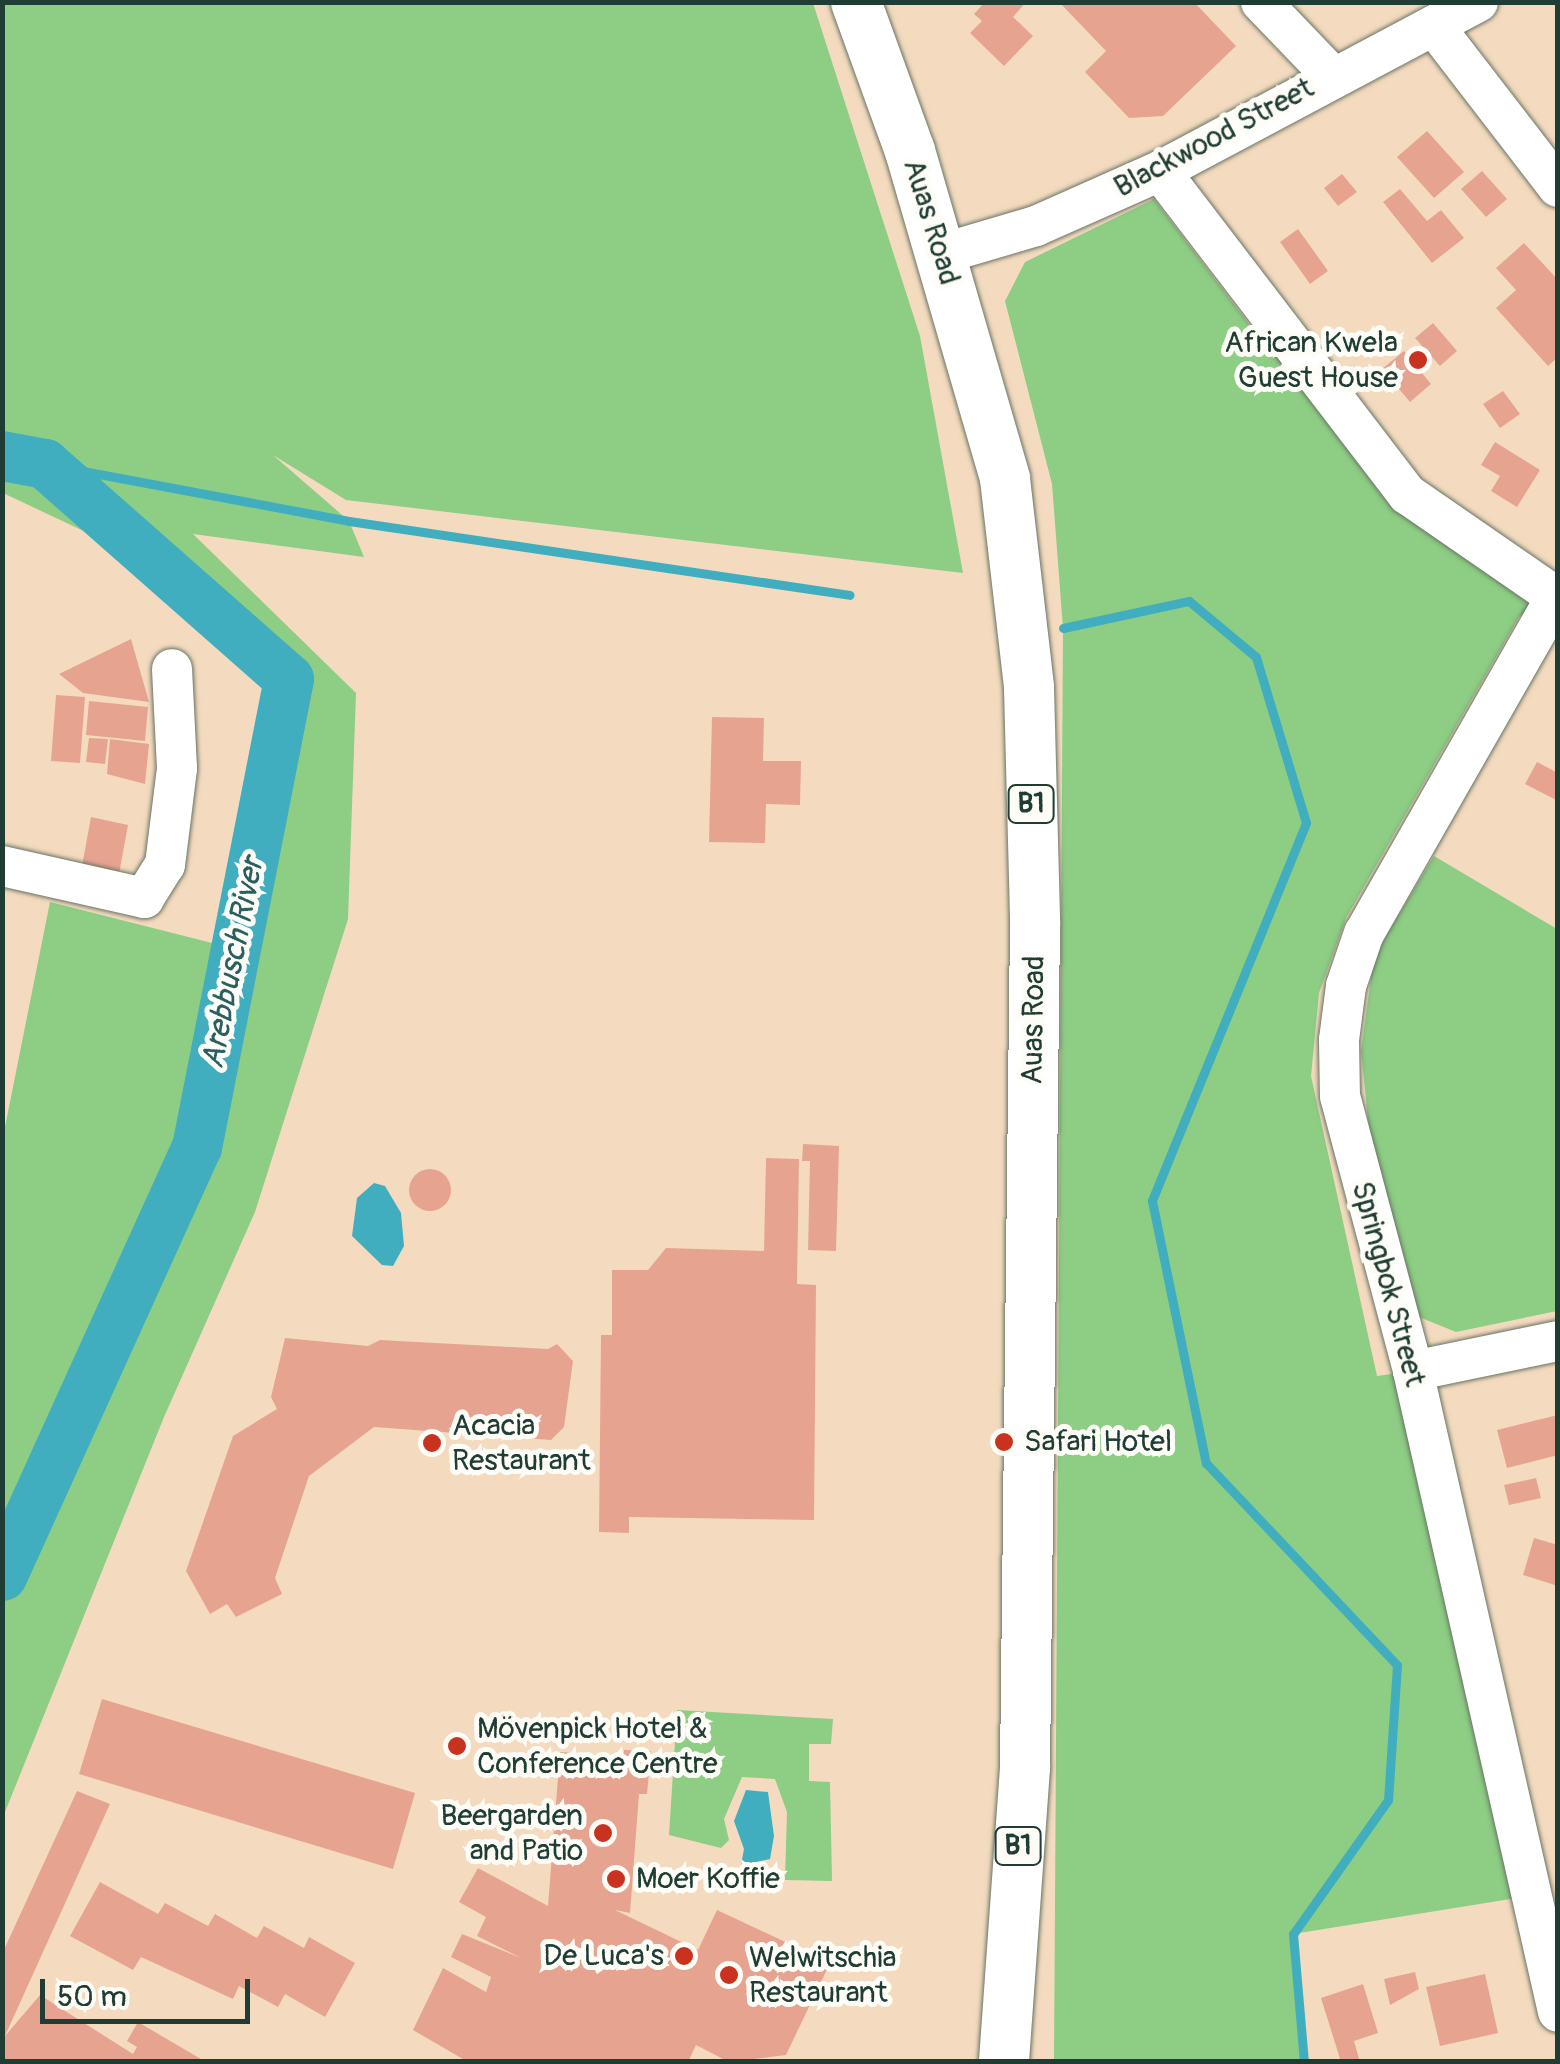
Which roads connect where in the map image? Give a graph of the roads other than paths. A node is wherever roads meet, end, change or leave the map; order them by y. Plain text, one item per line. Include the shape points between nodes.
1 (856, 2) edge
2 (1260, 2) edge
3 (1478, 2) edge
4 (1434, 26) junction
5 (1332, 76) junction
6 (1160, 171) junction
7 (1558, 187) edge
8 (942, 254) junction
9 (1557, 597) edge
10 (172, 669) dead end
11 (2, 866) edge
12 (1558, 1342) edge
13 (1414, 1372) junction
14 (1558, 2012) edge
15 (1004, 2062) edge

1 - 8 main road, Auas Road / B1
2 - 5 street
3 - 4 street, Blackwood Street
4 - 5 street, Blackwood Street
4 - 7 street
5 - 6 street, Blackwood Street
6 - 8 street, Blackwood Street via 1036,226
6 - 9 street via 1408,494
8 - 15 main road, Auas Road / B1 via 1005,479 1029,688 1035,925 1025,1768
9 - 13 street, Springbok Street via 1364,932 1346,986 1340,1096
10 - 11 street via 177,768 165,865 144,898
12 - 13 street
13 - 14 street, Springbok Street

